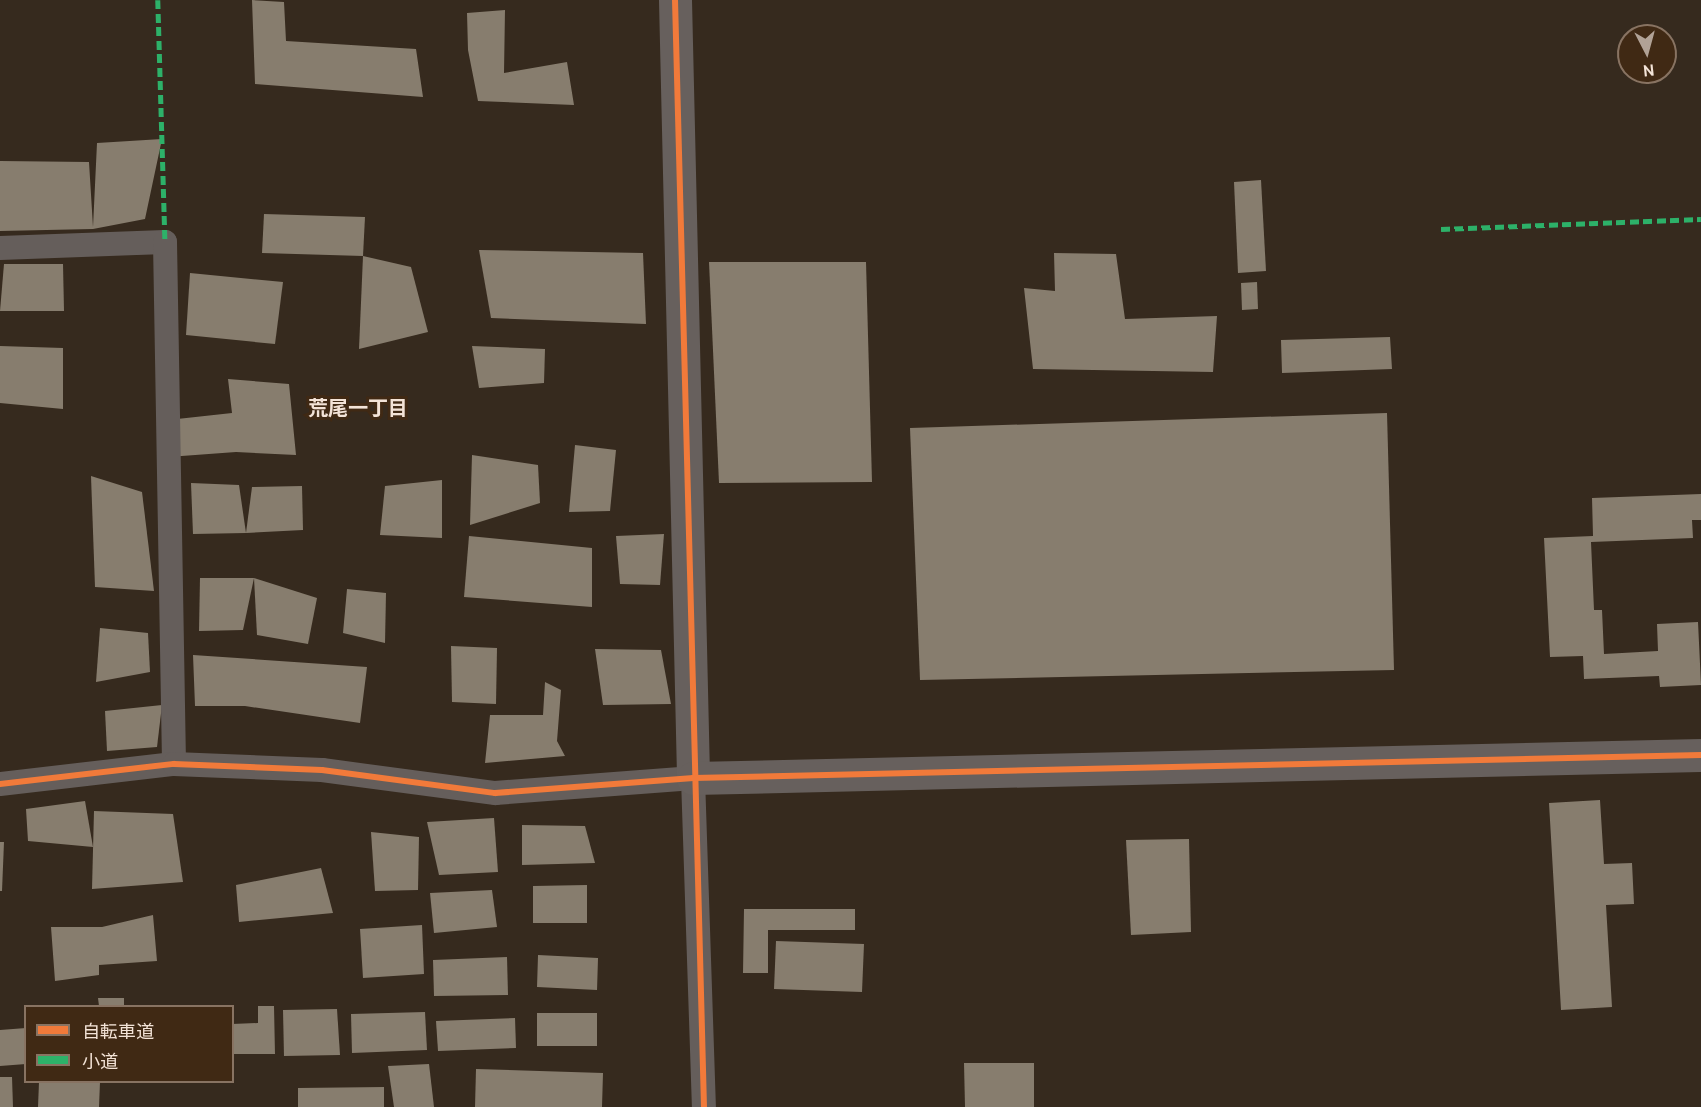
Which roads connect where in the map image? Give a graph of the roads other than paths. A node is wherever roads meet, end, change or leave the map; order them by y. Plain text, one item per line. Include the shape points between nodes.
1 (675, 0) edge
2 (0, 249) edge
3 (1701, 755) edge
4 (174, 764) junction
5 (693, 778) junction
6 (0, 784) edge
7 (704, 1107) edge

1 - 5 street
2 - 4 street via 165,242
3 - 5 street
4 - 5 street via 322,770 495,793
4 - 6 street
5 - 7 street

